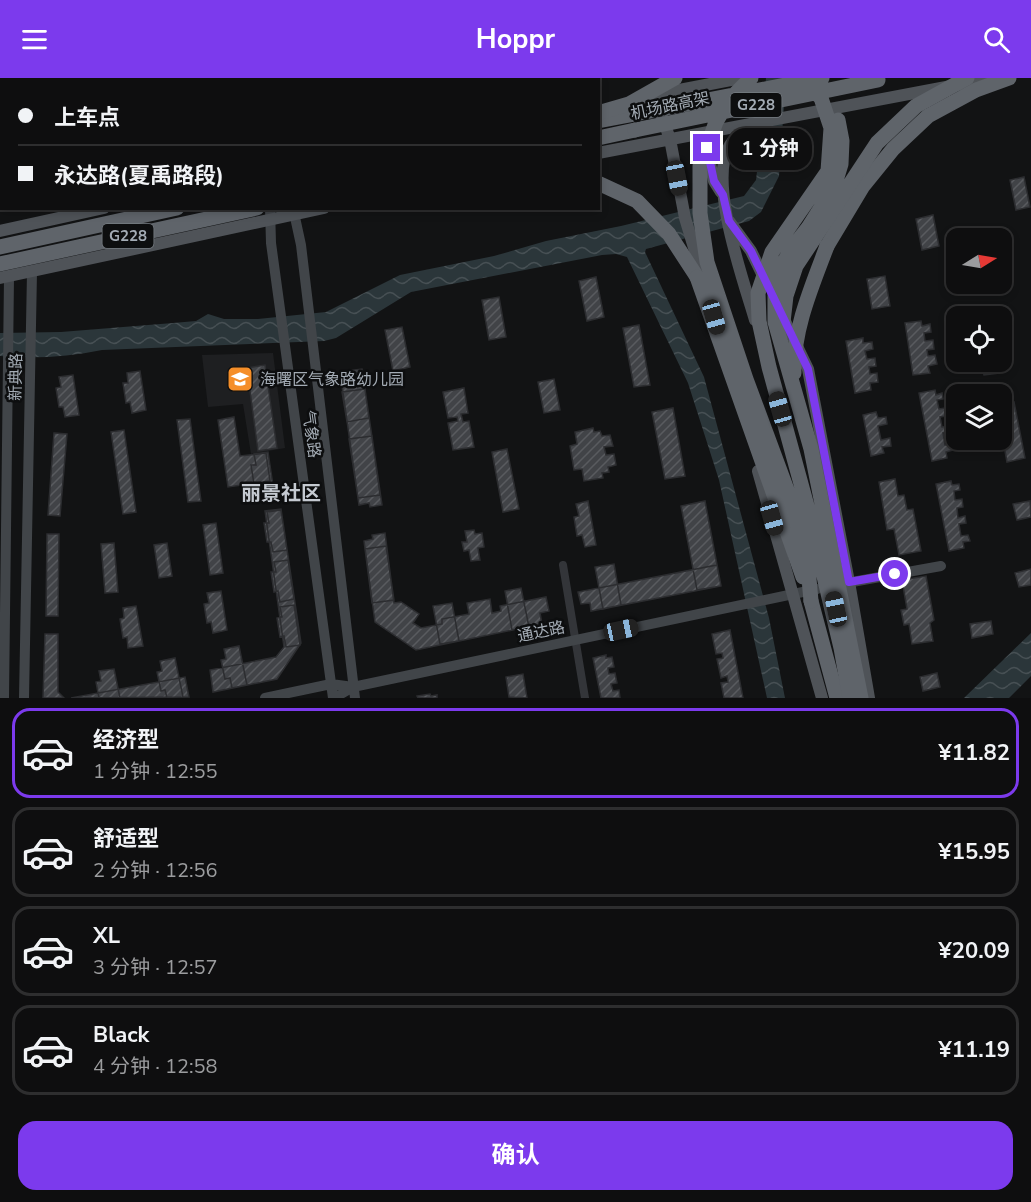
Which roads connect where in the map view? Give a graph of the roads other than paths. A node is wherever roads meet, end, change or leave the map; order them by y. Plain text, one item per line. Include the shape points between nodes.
1 (675, 78) edge
2 (741, 78) edge
3 (752, 78) edge
4 (890, 78) edge
5 (967, 78) edge
6 (993, 78) edge
7 (1009, 78) edge
8 (810, 80) edge
9 (654, 95) junction
10 (600, 106) edge
11 (600, 112) edge
12 (763, 120) junction
13 (600, 121) edge
14 (703, 132) junction
15 (600, 138) edge
16 (670, 139) junction
17 (600, 153) edge
18 (600, 184) edge
19 (723, 195) junction
20 (95, 210) edge
21 (168, 210) edge
22 (247, 210) edge
23 (309, 210) edge
24 (294, 212) edge
25 (271, 214) edge
26 (729, 226) junction
27 (0, 231) edge
28 (36, 238) junction
29 (0, 240) edge
30 (0, 247) edge
31 (0, 264) edge
32 (32, 272) junction
33 (5, 278) edge
34 (781, 343) junction
35 (809, 513) junction
36 (563, 565) dead end
37 (941, 566) dead end
38 (849, 582) junction
39 (831, 586) junction
40 (794, 594) junction
41 (811, 601) junction
42 (576, 639) junction
43 (331, 684) junction
44 (354, 692) edge
45 (4, 698) edge
46 (24, 698) edge
47 (265, 698) edge
48 (334, 698) edge
49 (585, 698) edge
50 (822, 698) edge
51 (837, 698) edge
52 (850, 698) edge
53 (855, 698) edge
54 (861, 698) edge
55 (869, 698) edge

1 - 11 highway, bridge via 629,104
2 - 9 main road
3 - 41 highway, bridge via 729,100 716,122 700,166 700,213 707,262 796,514 807,556
4 - 15 highway, 机场路高架 / G228, bridge
5 - 34 highway, bridge via 916,106 877,143 796,266 786,296
6 - 12 main road
7 - 35 highway, bridge via 976,90 928,116 893,149 863,186 827,246 803,309 794,360 795,404
8 - 13 highway, 机场路高架 / G228, bridge
8 - 34 highway, bridge via 831,102 838,120 841,164 834,186 779,270 775,322
8 - 35 highway, bridge via 831,128 828,171 772,252 758,293 759,321 769,367
9 - 10 main road
9 - 16 main road
12 - 14 main road
12 - 19 main road via 730,145 725,156
14 - 16 main road
14 - 19 main road via 714,181
16 - 17 main road
16 - 40 main road via 685,218
18 - 41 highway, bridge via 637,201 669,234 697,277
19 - 26 main road
20 - 27 main road
21 - 28 highway, G228
22 - 31 highway, G228
23 - 24 main road
24 - 25 main road
24 - 44 street, 气象路
25 - 32 main road
25 - 43 street, 气象路 via 270,243
26 - 38 main road via 751,251 808,369
26 - 39 main road
28 - 29 highway
28 - 30 highway, G228
32 - 33 main road
32 - 46 street, 新典路
33 - 45 street, 新典路 via 9,369
34 - 54 highway, bridge via 811,449
35 - 52 highway, bridge
36 - 42 street
37 - 38 street, 通达路
38 - 39 street, 通达路
38 - 55 main road
39 - 40 street, 通达路
39 - 53 main road
40 - 42 street, 通达路
40 - 50 main road
41 - 51 highway
42 - 44 street, 通达路
42 - 49 street
43 - 44 street, 通达路
43 - 47 street, 通达路
43 - 48 street, 气象路
44 - 48 street, 通达路

